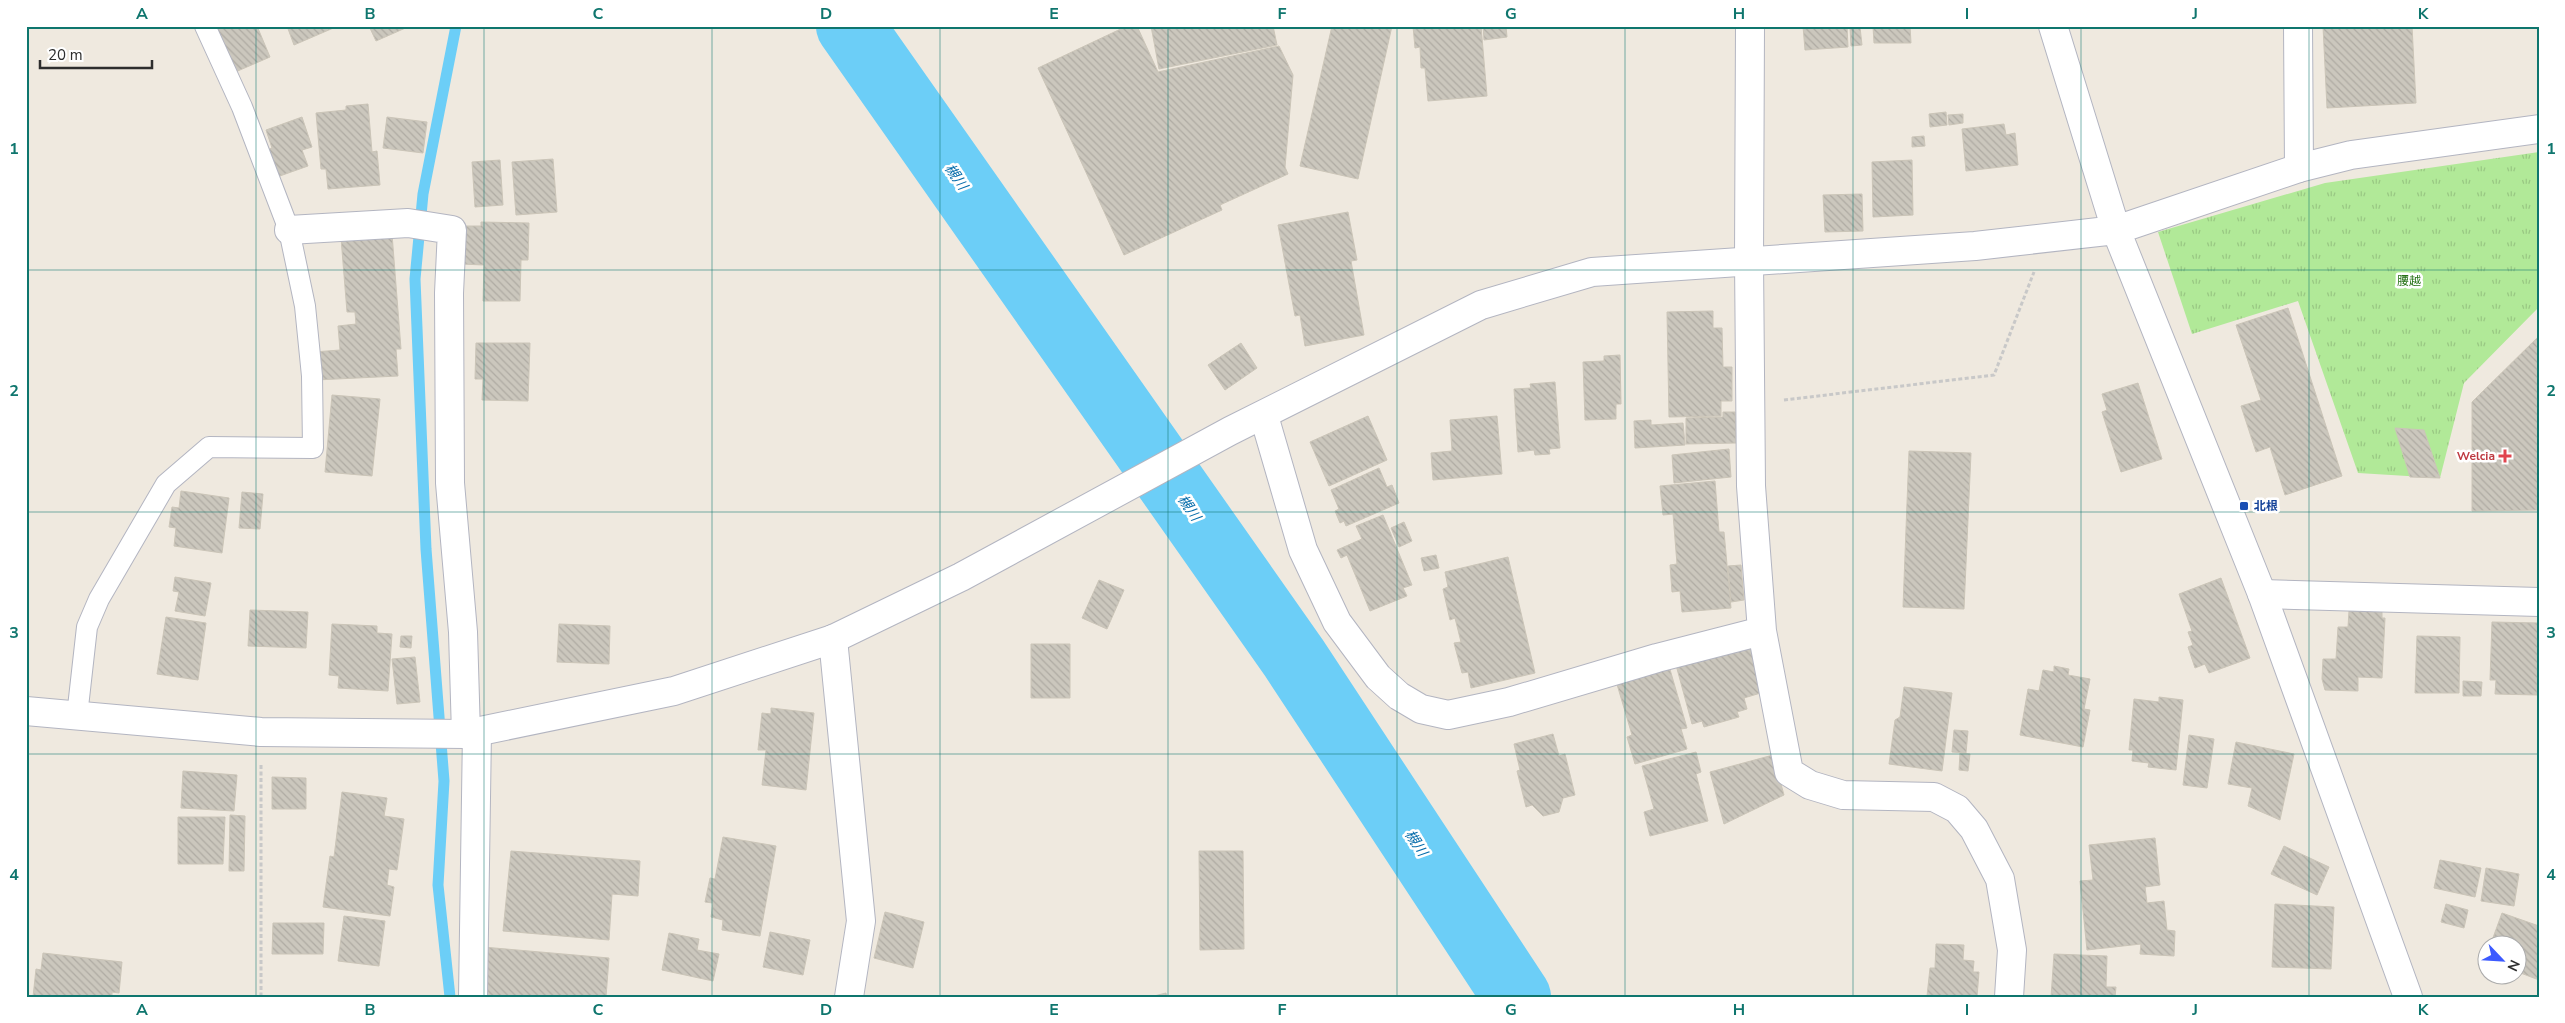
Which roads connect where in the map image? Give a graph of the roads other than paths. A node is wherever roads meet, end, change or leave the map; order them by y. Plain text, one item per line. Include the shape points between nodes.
1 (205, 26) edge
2 (1750, 26) edge
3 (2053, 26) edge
4 (2298, 26) edge
5 (2539, 129) edge
6 (2299, 168) junction
7 (289, 230) junction
8 (2116, 230) junction
9 (1749, 260) junction
10 (1264, 416) junction
11 (2262, 594) junction
12 (2539, 602) edge
13 (1762, 631) junction
14 (833, 639) junction
15 (26, 711) edge
16 (77, 716) junction
17 (471, 733) junction
18 (473, 997) edge
19 (849, 997) edge
20 (2009, 997) edge
21 (2408, 997) edge

1 - 7 lane via 242,107
2 - 9 street
3 - 8 street
4 - 6 street
5 - 6 street via 2351,155
6 - 8 street
7 - 16 lane via 305,306 312,376 313,448 209,447 166,484 99,599 87,628
7 - 17 street via 408,224 452,230 449,293 450,483
8 - 9 street via 1975,246
8 - 11 street
9 - 10 street via 1592,272 1481,305
9 - 13 street via 1751,486
10 - 13 street via 1303,550 1337,622 1378,677 1399,696 1421,709 1448,715 1509,702
10 - 14 street via 961,577
11 - 12 street
11 - 21 street
13 - 20 street via 1789,772 1810,785 1843,795 1934,797 1957,809 1974,829 2000,879 2012,950
14 - 17 street via 674,691
14 - 19 street via 861,921
15 - 16 street
16 - 17 street via 261,732
17 - 18 street

